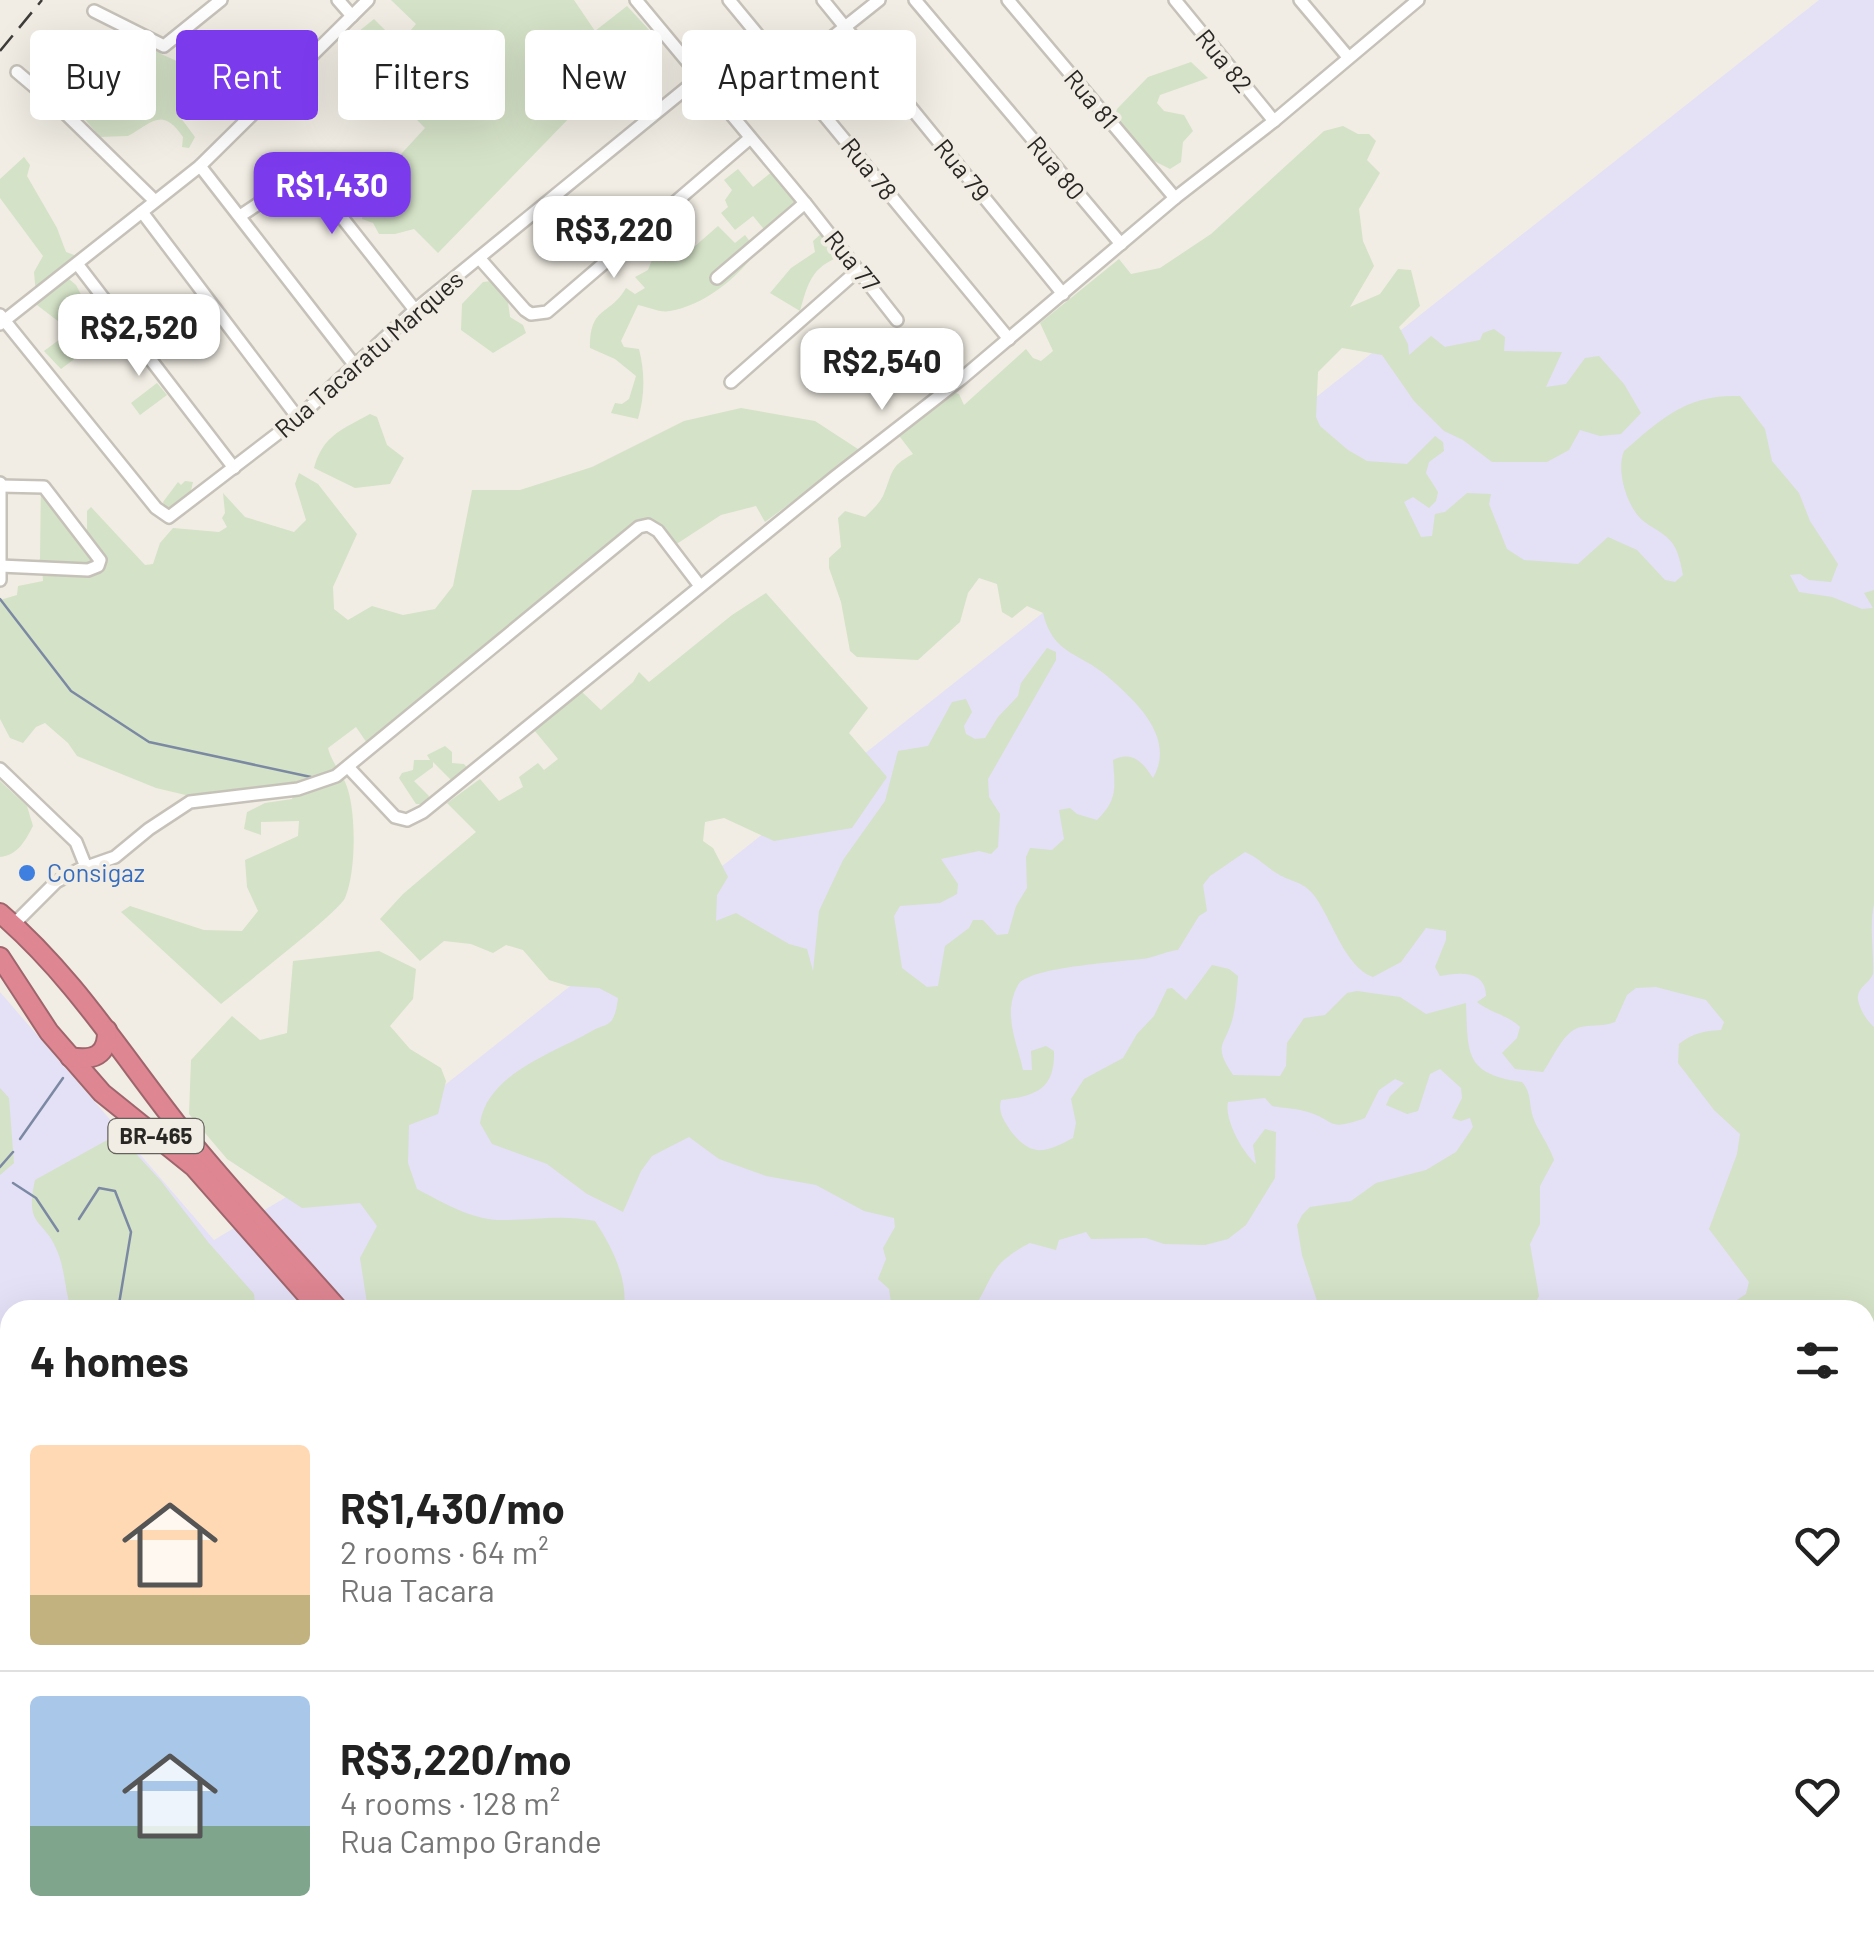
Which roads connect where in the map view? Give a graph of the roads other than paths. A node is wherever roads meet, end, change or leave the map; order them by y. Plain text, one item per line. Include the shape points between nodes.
1 (221, 0) edge
2 (338, 0) edge
3 (368, 0) edge
4 (636, 0) edge
5 (729, 0) edge
6 (823, 0) edge
7 (879, 0) edge
8 (914, 0) edge
9 (1008, 0) edge
10 (1175, 0) edge
11 (1300, 0) edge
12 (1418, 0) edge
13 (94, 11) dead end
14 (352, 16) junction
15 (845, 26) junction
16 (754, 30) edge
17 (840, 30) edge
18 (682, 55) edge
19 (1348, 57) junction
20 (17, 72) dead end
21 (682, 92) edge
22 (736, 120) edge
23 (828, 120) edge
24 (1274, 120) junction
25 (749, 139) junction
26 (200, 166) junction
27 (1174, 198) junction
28 (155, 201) junction
29 (806, 203) junction
30 (142, 212) junction
31 (240, 216) junction
32 (1121, 244) junction
33 (480, 259) junction
34 (78, 264) junction
35 (857, 271) junction
36 (717, 278) dead end
37 (1063, 294) junction
38 (416, 310) junction
39 (2, 320) edge
40 (898, 320) dead end
41 (1009, 339) junction
42 (356, 367) junction
43 (731, 382) dead end
44 (298, 418) junction
45 (234, 468) junction
46 (0, 485) edge
47 (0, 566) edge
48 (0, 580) edge
49 (700, 586) junction
50 (348, 766) junction
51 (0, 769) edge
52 (86, 867) junction
53 (7, 919) edge
54 (0, 957) edge
55 (107, 1030) junction
56 (70, 1057) junction
57 (311, 1300) edge
58 (330, 1300) edge

1 - 13 street via 164,46
2 - 14 street
3 - 14 street
4 - 18 street, Rua 77
5 - 16 street, Rua 78
6 - 15 street, Rua 79
7 - 15 street
8 - 32 street, Rua 80
9 - 27 street, Rua 81
10 - 24 street, Rua 82
11 - 19 street
12 - 19 street
14 - 26 street
15 - 17 street
15 - 37 street, Rua 79
19 - 24 street
20 - 28 street
21 - 33 street, Rua Tacaratu Marques
22 - 25 street, Rua 77
23 - 41 street, Rua 78
24 - 27 street
25 - 29 street, Rua 77
25 - 33 street via 547,312 525,310
26 - 28 street
26 - 31 street
27 - 32 street
28 - 30 street
29 - 35 street, Rua 77
29 - 36 street
30 - 34 street
30 - 44 street
31 - 38 street via 290,182 310,178
31 - 42 street
32 - 37 street
33 - 38 street, Rua Tacaratu Marques
34 - 39 street
34 - 45 street
35 - 40 street, Rua 77
35 - 43 street
37 - 41 street
38 - 42 street, Rua Tacaratu Marques
39 - 45 street, Rua Tacaratu Marques via 166,516
41 - 49 street
42 - 44 street, Rua Tacaratu Marques
44 - 45 street, Rua Tacaratu Marques
46 - 47 street
46 - 47 street via 44,487 100,560 88,570
47 - 48 street
49 - 50 street via 413,818 395,817
49 - 50 street via 658,531 639,528
50 - 52 street via 316,785 190,802 115,858
51 - 52 street via 76,842
52 - 53 street
53 - 55 highway, BR-465
54 - 56 highway, BR-465
55 - 56 highway via 99,1055
55 - 58 highway, BR-465 via 204,1158
56 - 57 highway, BR-465 via 117,1107 182,1155

